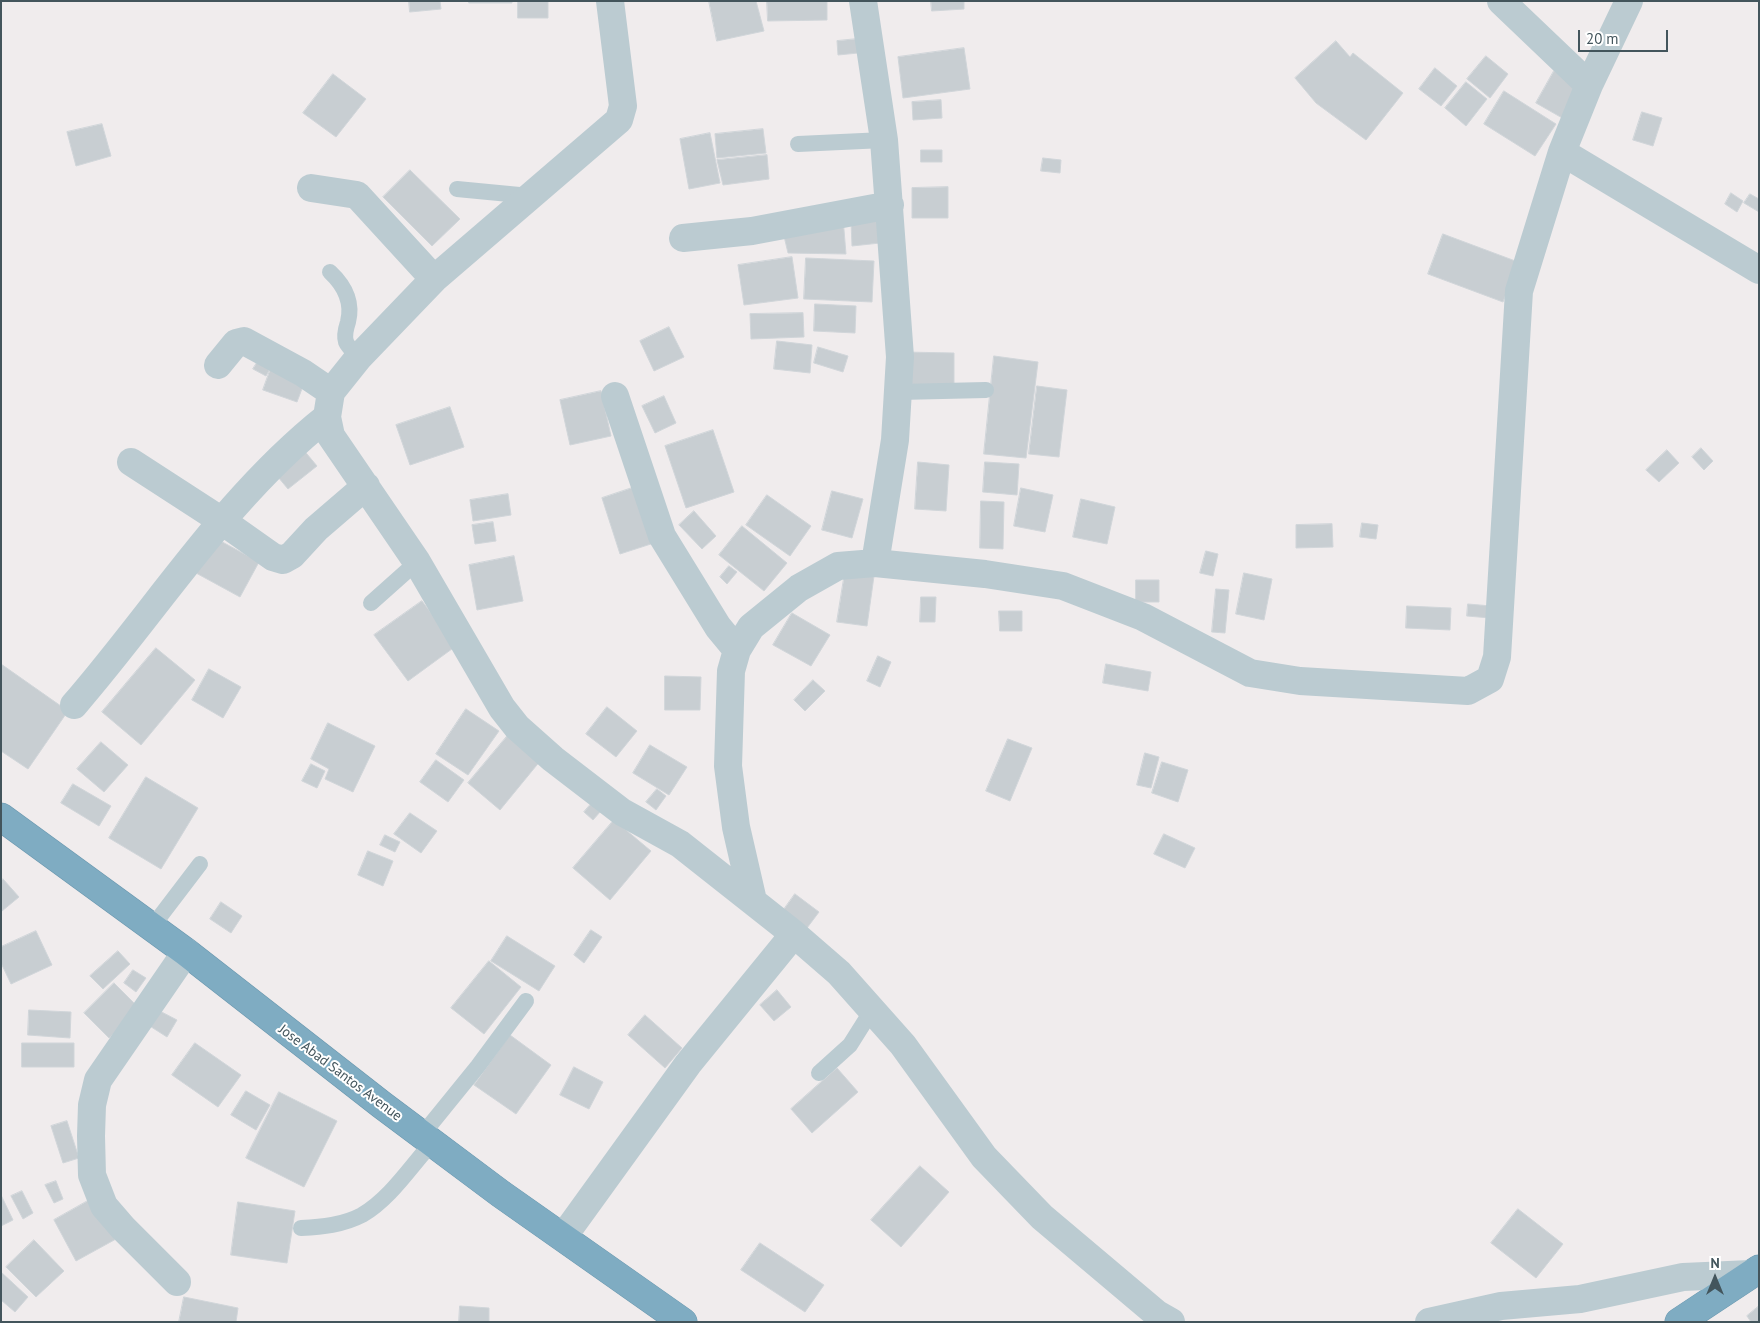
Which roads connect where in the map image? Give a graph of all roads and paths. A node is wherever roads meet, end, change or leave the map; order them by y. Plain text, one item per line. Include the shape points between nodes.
1 (610, 1) edge
2 (863, 1) edge
3 (1501, 1) edge
4 (1629, 1) edge
5 (1589, 85) junction
6 (884, 140) junction
7 (798, 144) dead end
8 (1562, 152) junction
9 (312, 188) dead end
10 (456, 189) dead end
11 (530, 196) junction
12 (890, 204) junction
13 (683, 238) dead end
14 (1759, 270) edge
15 (330, 272) dead end
16 (434, 279) junction
17 (359, 357) junction
18 (218, 365) dead end
19 (986, 390) dead end
20 (899, 392) junction
21 (615, 396) dead end
22 (329, 404) junction
23 (131, 462) dead end
24 (366, 486) junction
25 (222, 521) junction
26 (417, 562) junction
27 (875, 563) junction
28 (371, 603) dead end
29 (737, 650) junction
30 (74, 705) dead end
31 (1, 817) edge
32 (200, 864) dead end
33 (754, 901) junction
34 (152, 927) junction
35 (794, 934) junction
36 (186, 952) junction
37 (526, 1001) dead end
38 (872, 1010) junction
39 (819, 1073) dead end
40 (427, 1139) junction
41 (301, 1228) dead end
42 (563, 1237) junction
43 (1755, 1271) edge
44 (177, 1282) dead end
45 (683, 1322) edge
46 (1171, 1322) edge
47 (1429, 1322) edge
48 (1679, 1322) edge

1 - 11 street via 622,87 623,106 619,120
2 - 6 street
3 - 5 street
4 - 5 street
5 - 8 street
6 - 7 lane
6 - 12 street
8 - 14 street
8 - 27 street via 1519,291 1497,658 1490,679 1468,691 1300,681 1250,673 1143,617 1064,586
9 - 16 street via 357,195
10 - 11 lane
11 - 16 street
12 - 13 street via 752,231
12 - 20 street via 900,357
15 - 17 lane via 342,283 348,296 350,312 346,342
16 - 17 street
17 - 22 street
18 - 22 street via 236,343 244,341 303,373
19 - 20 lane
20 - 27 street via 887,498
21 - 29 street via 662,536 718,627
22 - 24 street via 331,436
22 - 25 street
23 - 25 street
24 - 25 street via 283,560 273,557
24 - 26 street
25 - 30 street
26 - 28 lane
26 - 33 street via 502,708 517,727 622,812 680,844
27 - 29 street via 838,566 799,588 751,627
29 - 33 street via 731,671 728,766 736,827
31 - 34 highway, Jose Abad Santos Avenue
32 - 34 lane
33 - 35 street
34 - 36 highway, Jose Abad Santos Avenue
35 - 38 street via 839,973
35 - 42 street via 688,1064
36 - 40 highway, Jose Abad Santos Avenue
36 - 44 street via 98,1080 92,1106 91,1136 92,1175 104,1206
37 - 40 lane
38 - 39 lane via 850,1045
38 - 46 street via 903,1045 984,1157 1042,1217 1157,1314
40 - 41 lane via 384,1198 362,1215 342,1223
40 - 42 highway, Jose Abad Santos Avenue
42 - 45 highway, Jose Abad Santos Avenue
43 - 47 street via 1682,1277 1580,1299 1501,1306
43 - 48 highway

